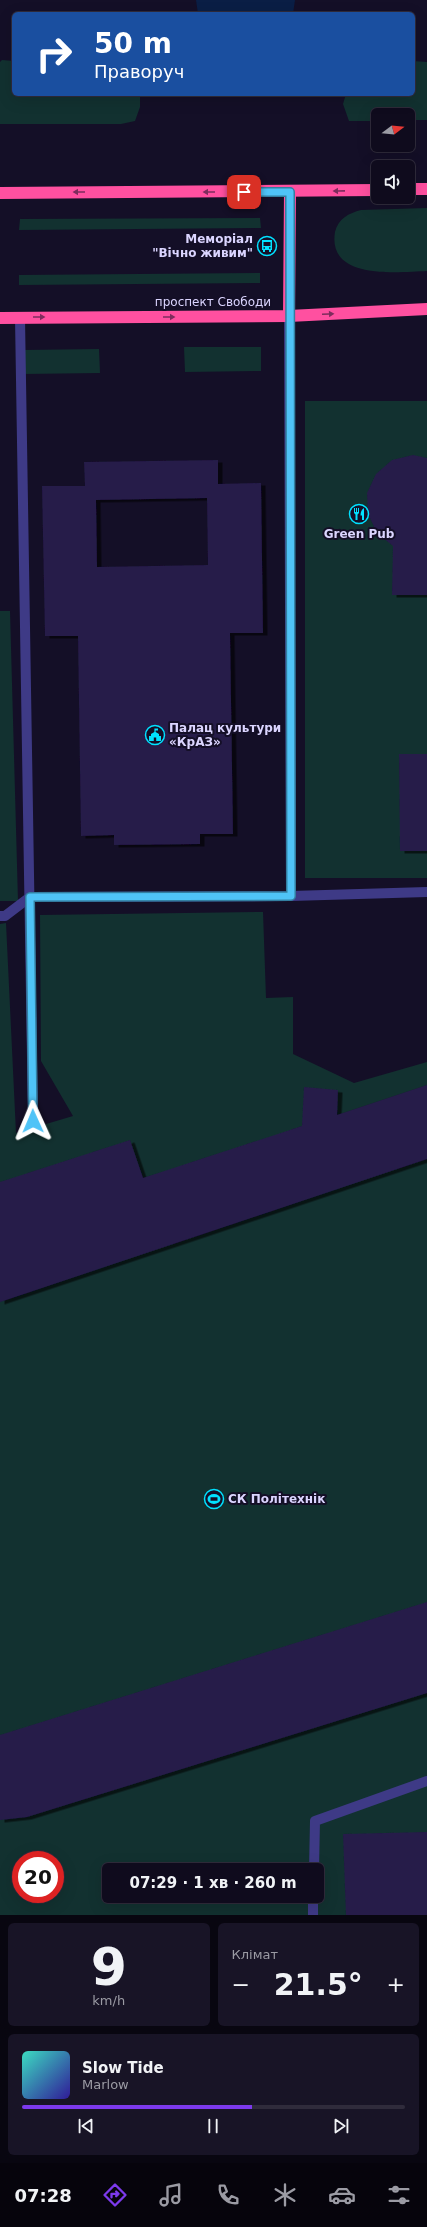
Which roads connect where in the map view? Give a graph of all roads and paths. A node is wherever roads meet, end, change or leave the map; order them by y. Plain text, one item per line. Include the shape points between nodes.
1 (427, 188) edge
2 (415, 189) edge
3 (371, 190) edge
4 (290, 192) junction
5 (0, 193) edge
6 (427, 309) edge
7 (289, 316) junction
8 (0, 318) edge
9 (20, 318) junction
10 (427, 892) edge
11 (291, 896) junction
12 (30, 897) junction
13 (0, 916) edge
14 (33, 1121) dead end
15 (427, 1781) edge
16 (314, 1863) edge
17 (313, 1903) edge
18 (313, 1915) edge

1 - 2 highway
3 -> 4 highway
4 -> 5 highway
4 - 7 highway
7 -> 6 highway, проспект Свободи
9 -> 7 highway, проспект Свободи
7 - 11 lane
8 - 9 highway, проспект Свободи
9 - 12 lane
10 - 11 lane
11 - 12 lane
12 - 13 lane via 5,916
12 - 14 lane
15 - 16 lane via 315,1821
17 - 18 lane

